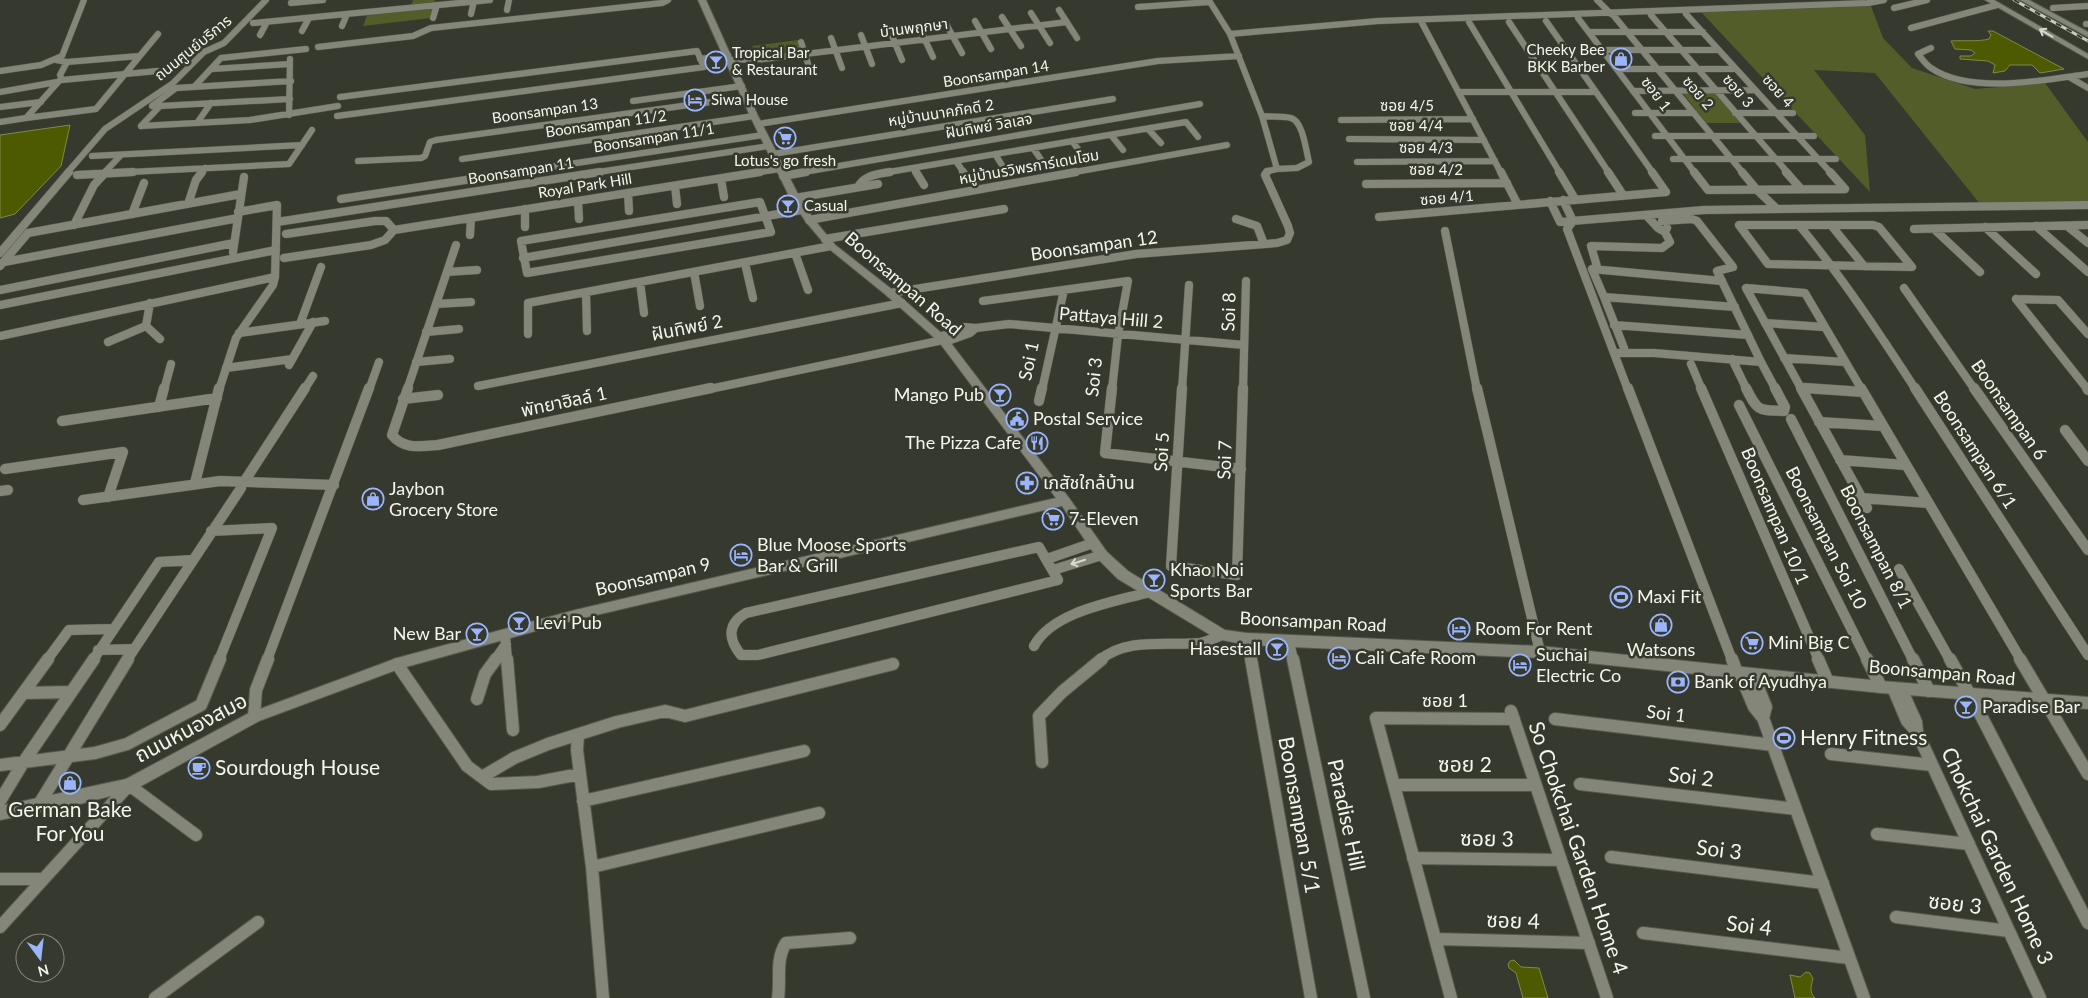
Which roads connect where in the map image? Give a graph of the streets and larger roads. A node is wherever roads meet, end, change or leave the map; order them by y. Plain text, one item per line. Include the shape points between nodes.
1 (84, 0) edge
2 (266, 0) edge
3 (323, 0) edge
4 (490, 0) edge
5 (509, 0) edge
6 (668, 0) edge
7 (702, 0) edge
8 (1597, 0) edge
9 (1729, 0) edge
10 (1769, 0) edge
11 (1788, 0) edge
12 (1884, 0) edge
13 (1927, 0) edge
14 (1989, 0) edge
15 (2024, 0) edge
16 (291, 2) edge
17 (474, 2) junction
18 (1865, 2) edge
19 (437, 5) junction
20 (1997, 5) junction
21 (1138, 6) dead end
22 (1777, 6) junction
23 (1796, 6) junction
24 (2088, 6) edge
25 (1894, 8) dead end
26 (2053, 8) dead end
27 (1739, 9) junction
28 (507, 10) dead end
29 (1059, 10) dead end
30 (347, 14) junction
31 (471, 14) dead end
32 (1031, 14) dead end
33 (1686, 14) dead end
34 (1612, 15) junction
35 (1650, 15) dead end
36 (1002, 17) dead end
37 (308, 18) junction
38 (433, 18) dead end
39 (1578, 18) dead end
40 (283, 20) junction
41 (975, 20) dead end
42 (1546, 21) dead end
43 (267, 22) junction
44 (1066, 22) junction
45 (1469, 22) dead end
46 (1509, 22) dead end
47 (253, 23) dead end
48 (1422, 23) dead end
49 (946, 24) dead end
50 (1039, 25) junction
51 (342, 26) dead end
52 (919, 27) dead end
53 (1911, 28) dead end
54 (1010, 29) junction
55 (302, 31) dead end
56 (890, 31) dead end
57 (982, 32) junction
58 (1589, 32) junction
59 (1627, 32) junction
60 (1666, 32) junction
61 (1702, 32) junction
62 (158, 34) dead end
63 (1230, 34) junction
64 (260, 35) dead end
65 (861, 35) dead end
66 (2088, 35) edge
67 (953, 36) junction
68 (831, 38) dead end
69 (1077, 38) dead end
70 (924, 39) junction
71 (801, 42) dead end
72 (894, 43) junction
73 (1050, 43) dead end
74 (865, 46) junction
75 (1021, 46) dead end
76 (318, 47) dead end
77 (1931, 48) dead end
78 (306, 49) dead end
79 (991, 49) dead end
80 (836, 50) junction
81 (1602, 50) junction
82 (1642, 50) junction
83 (1681, 50) junction
84 (1719, 50) junction
85 (289, 51) junction
86 (270, 53) junction
87 (962, 53) dead end
88 (804, 54) junction
89 (139, 56) junction
90 (1239, 56) junction
91 (933, 57) dead end
92 (2088, 57) edge
93 (700, 59) junction
94 (56, 60) junction
95 (902, 60) dead end
96 (730, 61) junction
97 (68, 62) junction
98 (290, 64) junction
99 (872, 64) dead end
100 (842, 68) dead end
101 (1736, 68) junction
102 (212, 69) junction
103 (1617, 69) junction
104 (1657, 69) junction
105 (1697, 69) junction
106 (0, 71) edge
107 (157, 71) dead end
108 (776, 72) dead end
109 (125, 74) junction
110 (2088, 74) edge
111 (254, 75) junction
112 (2069, 77) junction
113 (59, 81) junction
114 (291, 81) junction
115 (223, 85) junction
116 (195, 86) junction
117 (742, 86) junction
118 (418, 88) junction
119 (2088, 88) edge
120 (403, 90) junction
121 (1675, 90) junction
122 (1716, 90) junction
123 (1755, 90) junction
124 (218, 91) dead end
125 (1633, 91) junction
126 (0, 92) edge
127 (1459, 92) junction
128 (1512, 92) junction
129 (1555, 92) junction
130 (1596, 92) junction
131 (747, 97) junction
132 (290, 99) junction
133 (1113, 99) dead end
134 (633, 101) dead end
135 (41, 102) junction
136 (211, 102) junction
137 (1200, 104) dead end
138 (160, 106) junction
139 (258, 106) junction
140 (338, 106) junction
141 (415, 106) junction
142 (0, 107) edge
143 (399, 108) junction
144 (1635, 113) dead end
145 (1650, 113) junction
146 (1694, 113) junction
147 (1735, 113) junction
148 (1776, 113) junction
149 (1793, 113) dead end
150 (289, 115) junction
151 (1262, 116) junction
152 (26, 118) junction
153 (1473, 119) junction
154 (756, 120) junction
155 (1341, 120) dead end
156 (0, 122) edge
157 (197, 123) junction
158 (1148, 128) junction
159 (312, 130) dead end
160 (763, 135) junction
161 (1111, 135) junction
162 (1654, 136) dead end
163 (1668, 136) junction
164 (1713, 136) junction
165 (1755, 136) junction
166 (1797, 136) junction
167 (1814, 136) dead end
168 (1198, 137) dead end
169 (1349, 139) dead end
170 (1484, 140) junction
171 (1072, 141) junction
172 (1161, 143) dead end
173 (302, 145) junction
174 (1227, 146) dead end
175 (1033, 148) junction
176 (771, 150) junction
177 (1123, 150) dead end
178 (90, 153) junction
179 (995, 154) junction
180 (121, 155) junction
181 (1083, 156) dead end
182 (462, 159) dead end
183 (1673, 159) dead end
184 (1685, 159) junction
185 (1732, 159) junction
186 (1775, 159) junction
187 (1818, 159) junction
188 (1836, 159) dead end
189 (358, 161) dead end
190 (956, 161) junction
191 (1495, 161) junction
192 (1357, 162) dead end
193 (1044, 164) dead end
194 (205, 168) junction
195 (914, 168) junction
196 (1277, 169) junction
197 (1005, 170) dead end
198 (782, 172) junction
199 (104, 174) junction
200 (77, 175) dead end
201 (874, 175) junction
202 (244, 177) dead end
203 (966, 177) dead end
204 (721, 178) junction
205 (144, 183) dead end
206 (1507, 183) junction
207 (1366, 184) dead end
208 (924, 185) dead end
209 (676, 186) junction
210 (858, 187) junction
211 (1801, 189) junction
212 (1757, 190) junction
213 (628, 193) junction
214 (241, 194) junction
215 (1623, 195) junction
216 (724, 197) dead end
217 (341, 198) dead end
218 (795, 198) junction
219 (1575, 199) junction
220 (1562, 200) junction
221 (578, 201) junction
222 (1550, 201) junction
223 (1517, 203) junction
224 (188, 204) junction
225 (677, 204) dead end
226 (2088, 205) edge
227 (525, 209) junction
228 (1004, 209) dead end
229 (1765, 209) junction
230 (1777, 209) junction
231 (802, 210) junction
232 (629, 211) dead end
233 (132, 214) junction
234 (1646, 215) junction
235 (238, 216) junction
236 (764, 216) junction
237 (1379, 217) dead end
238 (471, 218) junction
239 (1659, 218) junction
240 (578, 219) dead end
241 (1236, 219) dead end
242 (646, 220) junction
243 (809, 220) junction
244 (1573, 221) junction
245 (277, 222) junction
246 (74, 225) junction
247 (1799, 225) junction
248 (1831, 225) junction
249 (2088, 225) edge
250 (2036, 226) junction
251 (2067, 226) junction
252 (526, 227) dead end
253 (1985, 227) junction
254 (1914, 229) dead end
255 (1934, 229) junction
256 (394, 230) junction
257 (1445, 231) dead end
258 (1665, 232) junction
259 (286, 234) dead end
260 (470, 235) dead end
261 (646, 236) junction
262 (828, 243) junction
263 (2088, 243) edge
264 (1264, 244) junction
265 (456, 245) dead end
266 (276, 250) junction
267 (0, 252) edge
268 (646, 253) junction
269 (795, 253) junction
270 (284, 258) dead end
271 (523, 258) junction
272 (745, 263) junction
273 (2, 264) edge
274 (1832, 265) junction
275 (321, 266) dead end
276 (1864, 266) junction
277 (477, 270) dead end
278 (1598, 270) junction
279 (447, 272) junction
280 (694, 272) junction
281 (1980, 272) dead end
282 (2088, 272) edge
283 (2036, 274) dead end
284 (275, 277) junction
285 (1246, 281) dead end
286 (1722, 281) junction
287 (640, 282) junction
288 (1189, 285) dead end
289 (1904, 288) dead end
290 (0, 290) edge
291 (808, 290) dead end
292 (1064, 290) junction
293 (586, 292) junction
294 (890, 293) junction
295 (1604, 297) junction
296 (753, 298) dead end
297 (983, 301) dead end
298 (471, 302) dead end
299 (150, 303) junction
300 (902, 303) junction
301 (436, 304) junction
302 (0, 305) edge
303 (700, 306) dead end
304 (1734, 308) junction
305 (644, 313) dead end
306 (325, 320) dead end
307 (313, 322) junction
308 (1765, 322) junction
309 (300, 324) junction
310 (1614, 325) junction
311 (146, 326) junction
312 (1824, 327) junction
313 (459, 329) dead end
314 (1054, 329) junction
315 (587, 331) dead end
316 (426, 332) junction
317 (239, 333) junction
318 (528, 334) dead end
319 (2088, 334) edge
320 (1118, 335) junction
321 (1748, 335) junction
322 (0, 336) edge
323 (160, 339) dead end
324 (943, 340) junction
325 (1184, 340) junction
326 (108, 342) dead end
327 (1244, 345) junction
328 (1624, 348) junction
329 (1613, 350) junction
330 (1654, 353) junction
331 (1784, 358) junction
332 (450, 359) dead end
333 (1732, 360) junction
334 (378, 362) dead end
335 (416, 362) junction
336 (1761, 362) junction
337 (1845, 362) junction
338 (171, 364) dead end
339 (1692, 364) dead end
340 (226, 368) junction
341 (313, 376) dead end
342 (478, 386) dead end
343 (1801, 388) junction
344 (2088, 390) edge
345 (1863, 392) junction
346 (438, 395) dead end
347 (217, 398) junction
348 (403, 399) junction
349 (1039, 401) dead end
350 (1739, 405) dead end
351 (159, 407) junction
352 (1791, 419) dead end
353 (62, 421) dead end
354 (1819, 422) junction
355 (1883, 426) junction
356 (2065, 430) dead end
357 (1840, 460) junction
358 (2088, 461) edge
359 (1178, 462) junction
360 (1905, 465) junction
361 (5, 469) dead end
362 (1241, 469) junction
363 (195, 483) junction
364 (242, 485) junction
365 (334, 485) junction
366 (108, 496) junction
367 (1861, 498) junction
368 (83, 500) dead end
369 (1065, 501) junction
370 (1928, 504) junction
371 (1867, 508) dead end
372 (211, 531) junction
373 (1093, 543) junction
374 (2088, 550) edge
375 (1102, 555) junction
376 (192, 560) junction
377 (1047, 560) junction
378 (1899, 569) dead end
379 (1053, 570) junction
380 (1236, 575) joint
381 (1150, 592) junction
382 (112, 629) junction
383 (1222, 635) junction
384 (506, 639) junction
385 (1247, 639) junction
386 (1289, 641) junction
387 (1034, 646) dead end
388 (134, 649) junction
389 (98, 650) junction
390 (1540, 652) junction
391 (2088, 655) edge
392 (397, 664) junction
393 (893, 664) dead end
394 (1743, 674) junction
395 (1828, 682) junction
396 (1892, 688) junction
397 (1929, 691) junction
398 (70, 692) junction
399 (23, 693) junction
400 (1970, 694) junction
401 (477, 699) dead end
402 (2043, 700) junction
403 (2088, 703) edge
404 (1512, 715) joint
405 (254, 717) junction
406 (1555, 719) dead end
407 (0, 725) edge
408 (513, 730) dead end
409 (578, 735) junction
410 (1773, 745) junction
411 (804, 751) dead end
412 (1832, 754) dead end
413 (68, 757) junction
414 (1042, 762) dead end
415 (23, 763) junction
416 (0, 765) edge
417 (1932, 765) junction
418 (580, 774) junction
419 (2088, 774) edge
420 (482, 777) junction
421 (1580, 784) dead end
422 (130, 785) junction
423 (1394, 785) junction
424 (1536, 785) junction
425 (0, 801) edge
426 (584, 801) junction
427 (38, 806) junction
428 (1796, 809) junction
429 (0, 813) edge
430 (819, 813) dead end
431 (1877, 834) dead end
432 (196, 835) dead end
433 (1969, 844) junction
434 (1611, 857) dead end
435 (1413, 858) junction
436 (1561, 860) junction
437 (592, 867) junction
438 (0, 879) edge
439 (42, 879) junction
440 (1823, 883) junction
441 (1896, 917) dead end
442 (258, 922) dead end
443 (2088, 923) edge
444 (0, 927) edge
445 (2009, 931) junction
446 (1643, 933) dead end
447 (850, 938) dead end
448 (1435, 939) junction
449 (1589, 943) junction
450 (1849, 958) junction
451 (155, 998) edge
452 (603, 998) edge
453 (778, 998) edge
454 (1311, 998) edge
455 (1364, 998) edge
456 (1451, 998) edge
457 (1607, 998) edge
458 (1864, 998) edge
459 (2040, 998) edge

1 - 94 street via 62,56
2 - 178 street, ถนนศูนย์บริการ via 224,43 204,52 172,84 105,129
3 - 16 street
4 - 17 street
5 - 28 street
6 - 76 street via 431,28 413,36
7 - 96 street, Boonsampan Road
8 - 34 street, ซอย 2
9 - 27 street
10 - 22 street
11 - 23 street
12 - 18 street
13 - 25 street
14 - 20 street
15 - 66 street
16 - 40 street
17 - 19 street
17 - 31 street
18 - 23 street
19 - 30 street
19 - 38 street
20 - 53 street
92 -> 20 street
21 - 63 street via 1210,2
22 - 23 street
22 - 27 street
24 - 26 street
27 - 34 street
29 - 44 street
30 - 37 street
30 - 51 street
32 - 50 street
33 - 61 street, ซอย 4
34 - 59 street, ซอย 2
34 - 63 street via 1378,21
35 - 60 street, ซอย 3
36 - 54 street
37 - 40 street
37 - 55 street
39 - 58 street, ซอย 1
40 - 43 street
41 - 57 street
42 - 130 street
43 - 47 street
43 - 64 street
44 - 50 street, บ้านพฤกษา
44 - 69 street
45 - 128 street
46 - 129 street
48 - 127 street
49 - 67 street
50 - 54 street, บ้านพฤกษา
50 - 73 street
52 - 70 street
54 - 57 street, บ้านพฤกษา
54 - 75 street
56 - 72 street
57 - 67 street, บ้านพฤกษา
57 - 79 street
58 - 59 street
58 - 81 street, ซอย 1
59 - 60 street
59 - 82 street, ซอย 2
60 - 61 street
60 - 83 street, ซอย 3
61 - 84 street, ซอย 4
62 - 89 street
63 - 90 street
65 - 74 street
67 - 70 street, บ้านพฤกษา
67 - 87 street
68 - 80 street
70 - 72 street, บ้านพฤกษา
70 - 91 street
71 - 88 street
72 - 74 street, บ้านพฤกษา
72 - 95 street
74 - 80 street, บ้านพฤกษา
74 - 99 street
77 - 112 street via 1918,54 1922,62 1940,73 1970,82
78 - 85 street
80 - 88 street, บ้านพฤกษา
80 - 100 street
81 - 82 street
81 - 103 street, ซอย 1
82 - 83 street
82 - 104 street, ซอย 2
83 - 84 street
83 - 105 street, ซอย 3
84 - 101 street, ซอย 4
85 - 86 street
85 - 98 street
86 - 102 street via 221,58
86 - 111 street
88 - 96 street, บ้านพฤกษา
88 - 108 street via 810,70
89 - 97 street
89 - 109 street
90 - 151 street
90 - 154 street, Boonsampan 14 via 1158,61
93 - 96 street, บ้านพฤกษา
93 - 118 street via 697,51
93 - 141 street via 704,67
94 - 97 street
94 - 106 street
96 - 117 street, Boonsampan Road
97 - 113 street
98 - 111 street
98 - 114 street
101 - 105 street
101 - 123 street, ซอย 4
102 - 111 street
102 - 116 street
103 - 104 street
103 - 125 street, ซอย 1
104 - 105 street
104 - 121 street, ซอย 2
105 - 122 street, ซอย 3
107 - 109 street
109 - 113 street
109 - 152 street via 94,110
110 - 112 street
111 - 114 street via 271,85
111 - 115 street
112 - 119 street
113 - 126 street
113 - 135 street
114 - 132 street
115 - 116 street
115 - 124 street
116 - 138 street via 176,88 152,106
117 - 131 street, Boonsampan Road
117 - 134 street
118 - 120 street
118 - 141 street
120 - 140 street via 340,94
120 - 143 street
121 - 122 street
121 - 125 street
121 - 146 street, ซอย 2
122 - 123 street
122 - 147 street, ซอย 3
123 - 148 street, ซอย 4
125 - 145 street, ซอย 1
127 - 128 street
127 - 153 street
128 - 129 street
128 - 219 street
129 - 130 street
129 - 215 street
130 - 215 street, ซอย 4/1 via 1666,192
131 - 154 street, Boonsampan Road
131 - 189 street, Boonsampan 13 via 436,140 430,142 425,156 421,158
132 - 139 street
132 - 150 street
133 - 176 street, หมู่บ้านนาคภัคดี 2
135 - 142 street
135 - 152 street
136 - 138 street
136 - 139 street
136 - 157 street
137 - 198 street, ฝันทิพย์ วิลเลจ
138 - 157 street via 142,126
139 - 150 street
139 - 157 street
140 - 143 street via 337,120
140 - 150 street
141 - 143 street
144 - 145 street
145 - 146 street
145 - 163 street, ซอย 1
146 - 164 street, ซอย 2
147 - 148 street
147 - 165 street, ซอย 3
148 - 149 street
148 - 166 street, ซอย 4
151 - 196 street
151 - 196 street via 1297,121 1309,155 1309,162 1304,166
152 - 156 street
153 - 155 street, ซอย 4/5
153 - 170 street
154 - 160 street, Boonsampan Road
154 - 182 street, Boonsampan 11/2
158 - 161 street
158 - 168 street via 1186,122
158 - 172 street
159 - 173 street
160 - 176 street, Boonsampan Road
160 - 217 street, Boonsampan 11/1
161 - 171 street
161 - 177 street
162 - 163 street
163 - 164 street
163 - 184 street, ซอย 1
164 - 165 street
164 - 185 street, ซอย 2
165 - 166 street
165 - 186 street, ซอย 3
166 - 167 street
166 - 187 street, ซอย 4
169 - 170 street, ซอย 4/4
170 - 191 street
171 - 175 street
171 - 181 street
173 - 180 street
173 - 194 street via 289,164
174 - 243 street, หมู่บ้านรวิพรการ์เดนโฮม
175 - 179 street
175 - 193 street
176 - 198 street, Boonsampan Road
176 - 245 street, Boonsampan 11
178 - 180 street
178 - 267 street, ถนนศูนย์บริการ
179 - 190 street
179 - 197 street
180 - 199 street
183 - 184 street
184 - 185 street
184 - 212 street, ซอย 1 via 1708,190
185 - 186 street
185 - 212 street, ซอย 2
186 - 187 street
186 - 211 street, ซอย 3
187 - 188 street
187 - 211 street, ซอย 4 via 1845,189
190 - 195 street
190 - 203 street
191 - 192 street, ซอย 4/3
191 - 206 street
194 - 199 street
194 - 224 street via 196,180
195 - 201 street
195 - 208 street
196 - 264 street, Boonsampan 12 via 1266,172 1266,178 1290,234 1286,240
198 - 204 street, Royal Park Hill
198 - 218 street, Boonsampan Road
199 - 200 street
199 - 246 street via 94,186
201 - 210 street via 861,181
201 - 210 street via 879,187
202 - 214 street
204 - 209 street, Royal Park Hill
204 - 216 street
205 - 233 street
206 - 207 street, ซอย 4/2
206 - 223 street
209 - 213 street, Royal Park Hill
209 - 225 street
210 - 218 street
211 - 212 street
212 - 229 street via 1756,199
212 - 230 street
213 - 221 street, Royal Park Hill
213 - 232 street
214 - 224 street
214 - 235 street
215 - 219 street, ซอย 4/1
218 - 231 street, Boonsampan Road
219 - 220 street, ซอย 4/1
220 - 222 street, ซอย 4/1
220 - 244 street
221 - 227 street, Royal Park Hill
221 - 240 street
222 - 223 street, ซอย 4/1
222 - 244 street via 1560,222
223 - 237 street, ซอย 4/1
224 - 233 street
226 - 230 street
227 - 238 street, Royal Park Hill
227 - 252 street
228 - 262 street
229 - 230 street
229 - 239 street via 1704,210
231 - 236 street
231 - 243 street, Boonsampan Road
233 - 246 street
234 - 239 street
234 - 244 street
234 - 258 street
235 - 245 street via 277,205
235 - 273 street
235 - 290 street via 233,248
236 - 242 street via 760,202
236 - 261 street
236 - 268 street via 771,232
238 - 256 street, Royal Park Hill
238 - 260 street
239 - 258 street via 1667,228
239 - 286 street via 1697,221 1733,267 1717,271
241 - 264 street via 1258,226
242 - 261 street
242 - 271 street via 522,242
243 - 262 street, Boonsampan Road
244 - 329 street via 1567,229
245 - 266 street
246 - 273 street via 28,233
247 - 248 street
247 - 274 street, Boonsampan 6/1
247 - 274 street via 1739,225 1768,264
248 - 276 street
248 - 276 street via 1879,227 1912,266
249 - 251 street
250 - 251 street
250 - 253 street
250 - 282 street
251 - 263 street
253 - 255 street
253 - 283 street
254 - 255 street
255 - 281 street
256 - 259 street via 386,221 375,221
256 - 270 street via 384,240 371,245
257 - 390 street via 1482,420
258 - 278 street via 1670,242 1662,248 1591,246
261 - 268 street
261 - 271 street
262 - 269 street
262 - 294 street, Boonsampan Road
264 - 294 street, Boonsampan 12 via 1136,254
265 - 279 street, พัทยาฮิลล์ 1
266 - 284 street
266 - 302 street
268 - 271 street via 527,273
269 - 272 street
269 - 291 street
272 - 280 street
272 - 296 street
274 - 276 street
274 - 391 street, Boonsampan 6/1 via 1866,312
275 - 309 street
277 - 279 street
278 - 286 street
278 - 295 street via 1592,269
279 - 301 street, พัทยาฮิลล์ 1
280 - 287 street
280 - 303 street
284 - 299 street
284 - 317 street via 273,285
285 - 327 street, Soi 8
286 - 304 street
287 - 293 street
287 - 305 street
288 - 325 street, Soi 5
289 - 374 street, Boonsampan 6
292 - 297 street
292 - 314 street
292 - 320 street via 1128,281
293 - 315 street
293 - 318 street via 528,303
294 - 300 street, Boonsampan Road
295 - 304 street
295 - 310 street
298 - 301 street
299 - 311 street
299 - 322 street
300 - 324 street, Boonsampan Road
300 - 342 street, ฝันทิพย์ 2
301 - 316 street, พัทยาฮิลล์ 1
304 - 321 street
306 - 307 street
307 - 309 street
307 - 340 street via 290,362
308 - 312 street
308 - 312 street via 1746,288 1805,293
308 - 331 street
309 - 317 street
310 - 321 street
310 - 328 street
311 - 323 street
311 - 326 street
312 - 337 street
313 - 316 street
314 - 320 street, Pattaya Hill 2
314 - 324 street, Pattaya Hill 2 via 1003,324 964,327
314 - 349 street, Soi 1
316 - 335 street, พัทยาฮิลล์ 1
317 - 340 street
319 - 344 street via 2058,300 2016,299
320 - 325 street, Pattaya Hill 2
320 - 359 street, Soi 3 via 1105,453
321 - 336 street
324 - 348 street, พัทยาฮิลล์ 1 via 438,445 410,447 395,440 392,435
324 - 369 street, Boonsampan Road
325 - 327 street, Pattaya Hill 2
325 - 359 street, Soi 5
327 - 362 street, Soi 7
328 - 329 street
328 - 330 street
329 - 330 street
329 - 394 street
330 - 333 street
331 - 337 street
331 - 343 street
332 - 335 street
333 - 336 street
333 - 336 street via 1755,406 1762,410 1784,411 1785,407
334 - 365 street
335 - 348 street, พัทยาฮิลล์ 1
337 - 345 street
338 - 351 street
339 - 395 street, Boonsampan 10/1
340 - 347 street
341 - 364 street
343 - 345 street
343 - 354 street
345 - 355 street
346 - 348 street
347 - 351 street
347 - 363 street
350 - 396 street, Boonsampan Soi 10
351 - 353 street
352 - 397 street, Boonsampan 8/1
354 - 355 street
354 - 357 street
355 - 360 street
356 - 358 street
357 - 360 street
357 - 367 street
359 - 362 street
359 - 380 street, Soi 5 via 1171,566
360 - 370 street
361 - 366 street via 123,452
362 - 380 street, Soi 7
363 - 364 street via 220,481
363 - 366 street
364 - 365 street
364 - 372 street
365 - 405 street via 256,690
366 - 368 street
367 - 370 street
367 - 371 street
369 - 373 street, Boonsampan Road
369 - 384 street, Boonsampan 9 via 609,606
370 - 402 street
372 - 376 street
372 - 413 street via 272,528 201,705 127,744
373 - 375 street, Boonsampan Road
373 - 377 street
375 -> 379 street
375 - 381 street, Boonsampan Road via 1123,575
376 - 382 street via 159,562
376 - 388 street
377 - 379 street
377 - 379 street via 1039,547 746,613 734,620 736,650 741,655 758,655 1058,580
378 - 400 street
381 - 383 street, Boonsampan Road
381 - 387 street via 1065,618 1042,632
382 - 389 street
382 - 399 street via 69,630
383 - 385 street, Boonsampan Road
383 - 414 street via 1202,644 1133,646 1105,656 1039,716
384 - 392 street, Boonsampan 9
384 - 401 street via 485,674
384 - 408 street
385 - 386 street, Boonsampan Road
385 - 454 street, Boonsampan 5/1
386 - 390 street, Boonsampan Road
386 - 455 street, Paradise Hill
388 - 389 street
388 - 413 street
389 - 398 street
390 - 394 street, Boonsampan Road
392 - 405 street, ถนนหนองสมอ
392 - 420 street via 467,766
393 - 409 street via 685,716 665,711
394 - 395 street, Boonsampan Road
394 - 410 street
395 - 396 street, Boonsampan Road
396 - 397 street, Boonsampan Road
396 - 417 street, Chokchai Garden Home 3
397 - 400 street, Boonsampan Road
398 - 399 street
398 - 415 street
399 - 407 street
400 - 402 street, Boonsampan Road
400 - 443 street
402 - 403 street, Boonsampan Road
402 - 419 street
404 - 423 street, ซอย 1 via 1376,718
404 - 424 street, So Chokchai Garden Home 4
405 - 422 street, ถนนหนองสมอ
406 - 410 street, Soi 1
409 - 418 street
409 - 420 street via 514,758
410 - 428 street
411 - 426 street
412 - 417 street
413 - 415 street
413 - 427 street
415 - 416 street
415 - 425 street
417 - 433 street, Chokchai Garden Home 3
418 - 420 street via 538,782 491,784
418 - 426 street
421 - 428 street, Soi 2
422 - 427 street, ถนนหนองสมอ
422 - 432 street
422 - 439 street
423 - 424 street, ซอย 2
423 - 435 street
424 - 436 street, So Chokchai Garden Home 4
426 - 437 street
427 - 429 street, ถนนหนองสมอ
428 - 440 street
430 - 437 street
431 - 433 street
433 - 445 street, Chokchai Garden Home 3
434 - 440 street, Soi 3
435 - 436 street, ซอย 3
435 - 448 street
436 - 449 street, So Chokchai Garden Home 4
437 - 452 street
438 - 439 street
439 - 444 street
440 - 450 street
441 - 445 street, ซอย 3
442 - 451 street
445 - 459 street, Chokchai Garden Home 3
446 - 450 street, Soi 4
447 - 453 street via 786,943 778,955
448 - 449 street, ซอย 4
448 - 456 street
449 - 457 street, So Chokchai Garden Home 4
450 - 458 street

